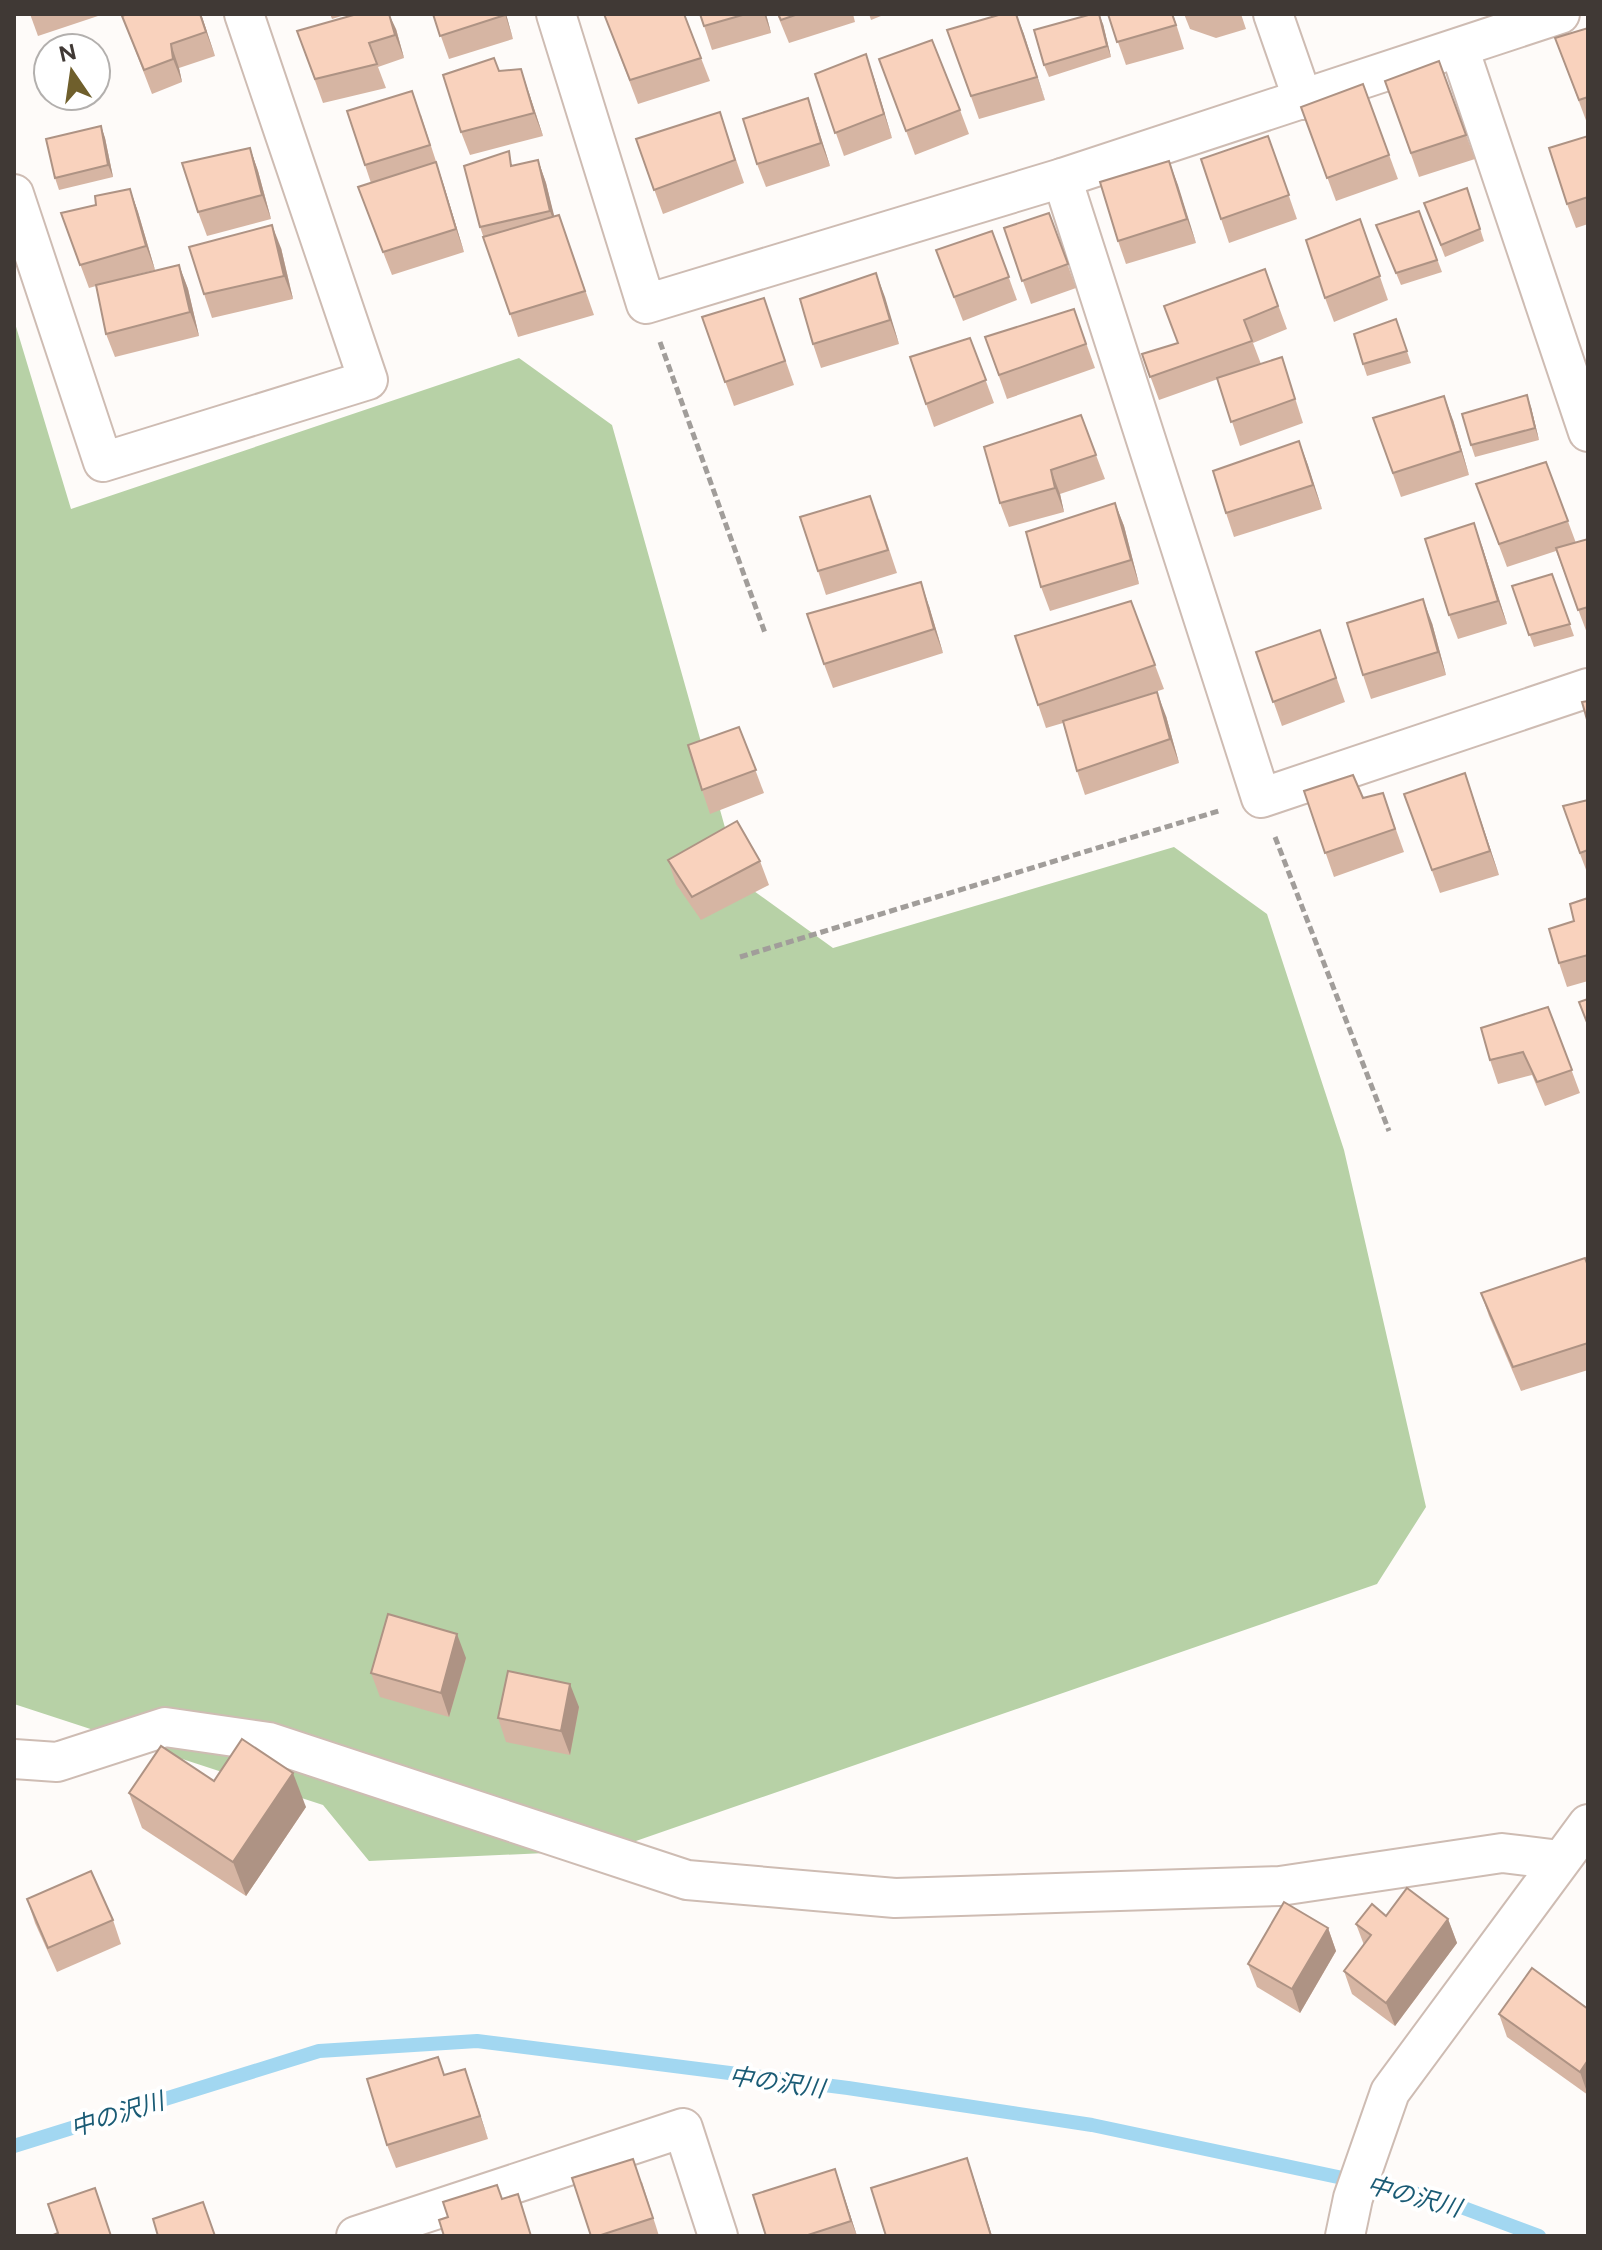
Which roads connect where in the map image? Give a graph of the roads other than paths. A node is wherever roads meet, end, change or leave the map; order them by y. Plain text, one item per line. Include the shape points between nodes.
1 (244, 14) edge
2 (556, 14) edge
3 (1273, 14) edge
4 (1560, 14) edge
5 (1459, 48) junction
6 (1303, 100) junction
7 (1062, 178) junction
8 (14, 194) edge
9 (1588, 432) edge
10 (1588, 688) edge
11 (14, 1759) edge
12 (1588, 1824) edge
13 (1560, 1860) junction
14 (403, 2229) edge
15 (356, 2236) edge
16 (718, 2236) edge
17 (1345, 2236) edge

1 - 8 street via 368,380 103,462
2 - 7 street via 646,304
3 - 6 street
4 - 5 street
5 - 6 street
5 - 9 street
6 - 7 street
7 - 10 street via 1261,798
11 - 13 street via 57,1762 165,1727 269,1742 687,1880 895,1898 1280,1886 1502,1853
12 - 13 street
13 - 17 street via 1390,2092
14 - 15 street
14 - 16 street via 683,2128

